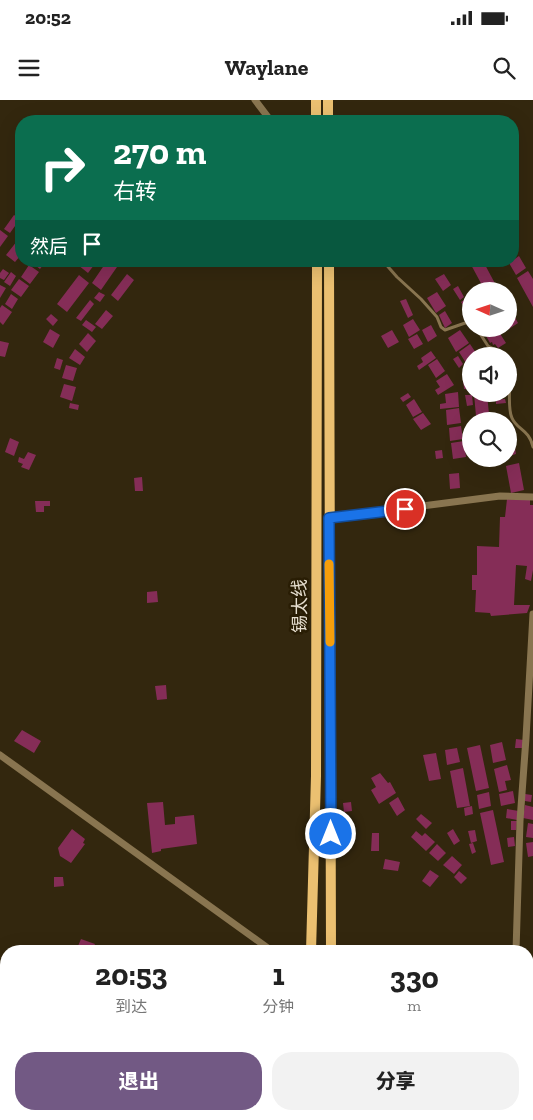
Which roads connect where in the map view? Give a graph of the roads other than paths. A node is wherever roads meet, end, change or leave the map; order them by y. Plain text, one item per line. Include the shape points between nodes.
1 (255, 100) edge
2 (316, 100) edge
3 (328, 100) edge
4 (266, 115) edge
5 (316, 115) edge
6 (328, 115) edge
7 (317, 267) edge
8 (329, 267) edge
9 (388, 267) edge
10 (462, 324) edge
11 (510, 402) edge
12 (533, 446) edge
13 (533, 497) edge
14 (329, 518) junction
15 (533, 614) edge
16 (0, 755) edge
17 (264, 945) edge
18 (312, 945) edge
19 (331, 945) edge
20 (516, 945) edge

1 - 4 street
2 - 5 main road
3 - 6 main road
7 - 18 main road, 锡太线 via 316,776
8 - 14 main road, 锡太线
9 - 10 lane via 426,305 441,327 445,330
11 - 12 lane via 513,421 528,434
13 - 14 street via 500,496
14 - 19 main road, 锡太线
15 - 20 street
16 - 17 street

